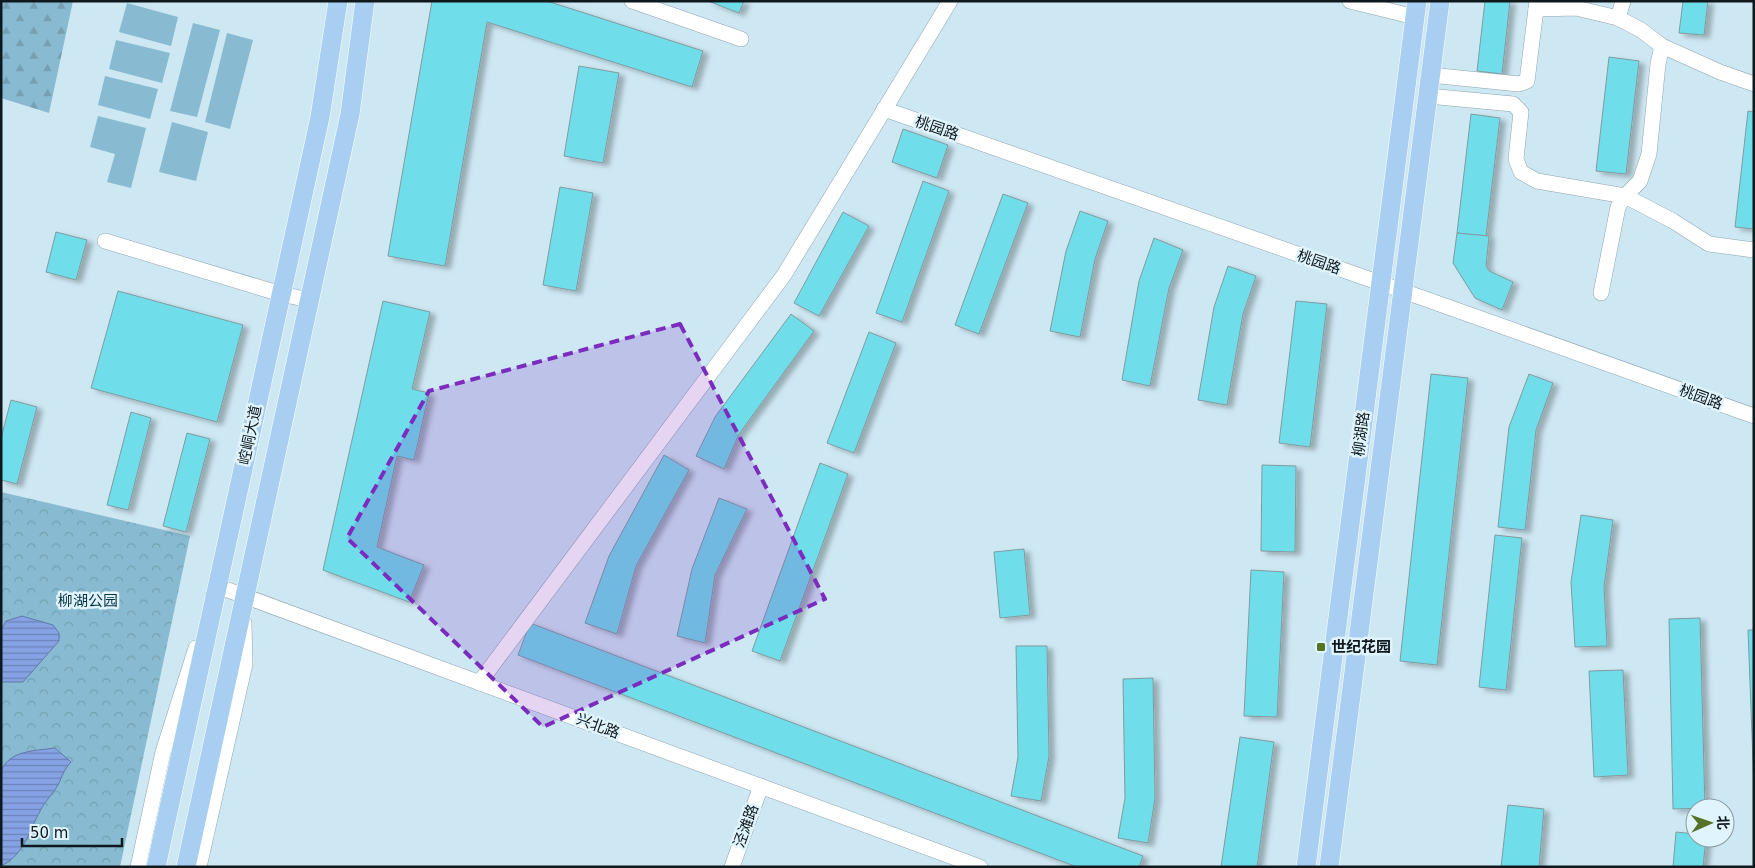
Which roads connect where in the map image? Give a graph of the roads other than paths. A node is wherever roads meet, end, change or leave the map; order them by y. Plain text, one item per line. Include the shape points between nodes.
1 (338, 1) edge
2 (365, 1) edge
3 (632, 1) edge
4 (950, 1) edge
5 (1350, 1) edge
6 (1440, 1) edge
7 (1623, 1) edge
8 (1536, 5) edge
9 (1416, 9) edge
10 (1618, 18) junction
11 (741, 39) dead end
12 (1662, 46) junction
13 (1430, 75) junction
14 (1754, 84) edge
15 (1428, 96) junction
16 (884, 109) junction
17 (1625, 196) junction
18 (105, 241) dead end
19 (1754, 250) edge
20 (1381, 284) junction
21 (1403, 291) junction
22 (1601, 293) dead end
23 (281, 294) junction
24 (309, 300) junction
25 (1754, 416) edge
26 (217, 586) junction
27 (244, 596) junction
28 (479, 683) junction
29 (761, 786) junction
30 (138, 867) edge
31 (156, 867) edge
32 (186, 867) edge
33 (199, 867) edge
34 (732, 867) edge
35 (980, 867) edge
36 (1306, 867) edge
37 (1329, 867) edge

1 - 23 main road, 崆峒大道 via 320,117
2 - 24 main road, 崆峒大道 via 350,114
3 - 11 street
4 - 16 street
5 - 9 street
6 - 13 main road, 柳湖路
7 - 10 street
8 - 10 street via 1576,8
8 - 13 street via 1527,81 1519,84
9 - 20 main road, 柳湖路
10 - 12 street
12 - 14 street
12 - 17 street via 1649,154 1640,181
13 - 15 main road, 柳湖路
15 - 17 street via 1513,104 1521,112 1516,159 1521,172 1537,181
15 - 21 main road, 柳湖路
16 - 20 street, 桃园路
16 - 28 street via 784,275
17 - 19 street via 1709,244
17 - 22 street via 1618,206
18 - 23 street
20 - 21 street, 桃园路
20 - 36 main road, 柳湖路
21 - 25 street, 桃园路
21 - 37 main road, 柳湖路
23 - 24 street
23 - 26 main road, 崆峒大道
24 - 27 main road, 崆峒大道
26 - 27 street, 兴北路
26 - 30 street via 162,752
26 - 31 main road, 崆峒大道
27 - 28 street, 兴北路
27 - 32 main road, 崆峒大道
27 - 33 street via 245,664
28 - 29 street, 兴北路
29 - 34 street, 泾滩路
29 - 35 street, 兴北路

